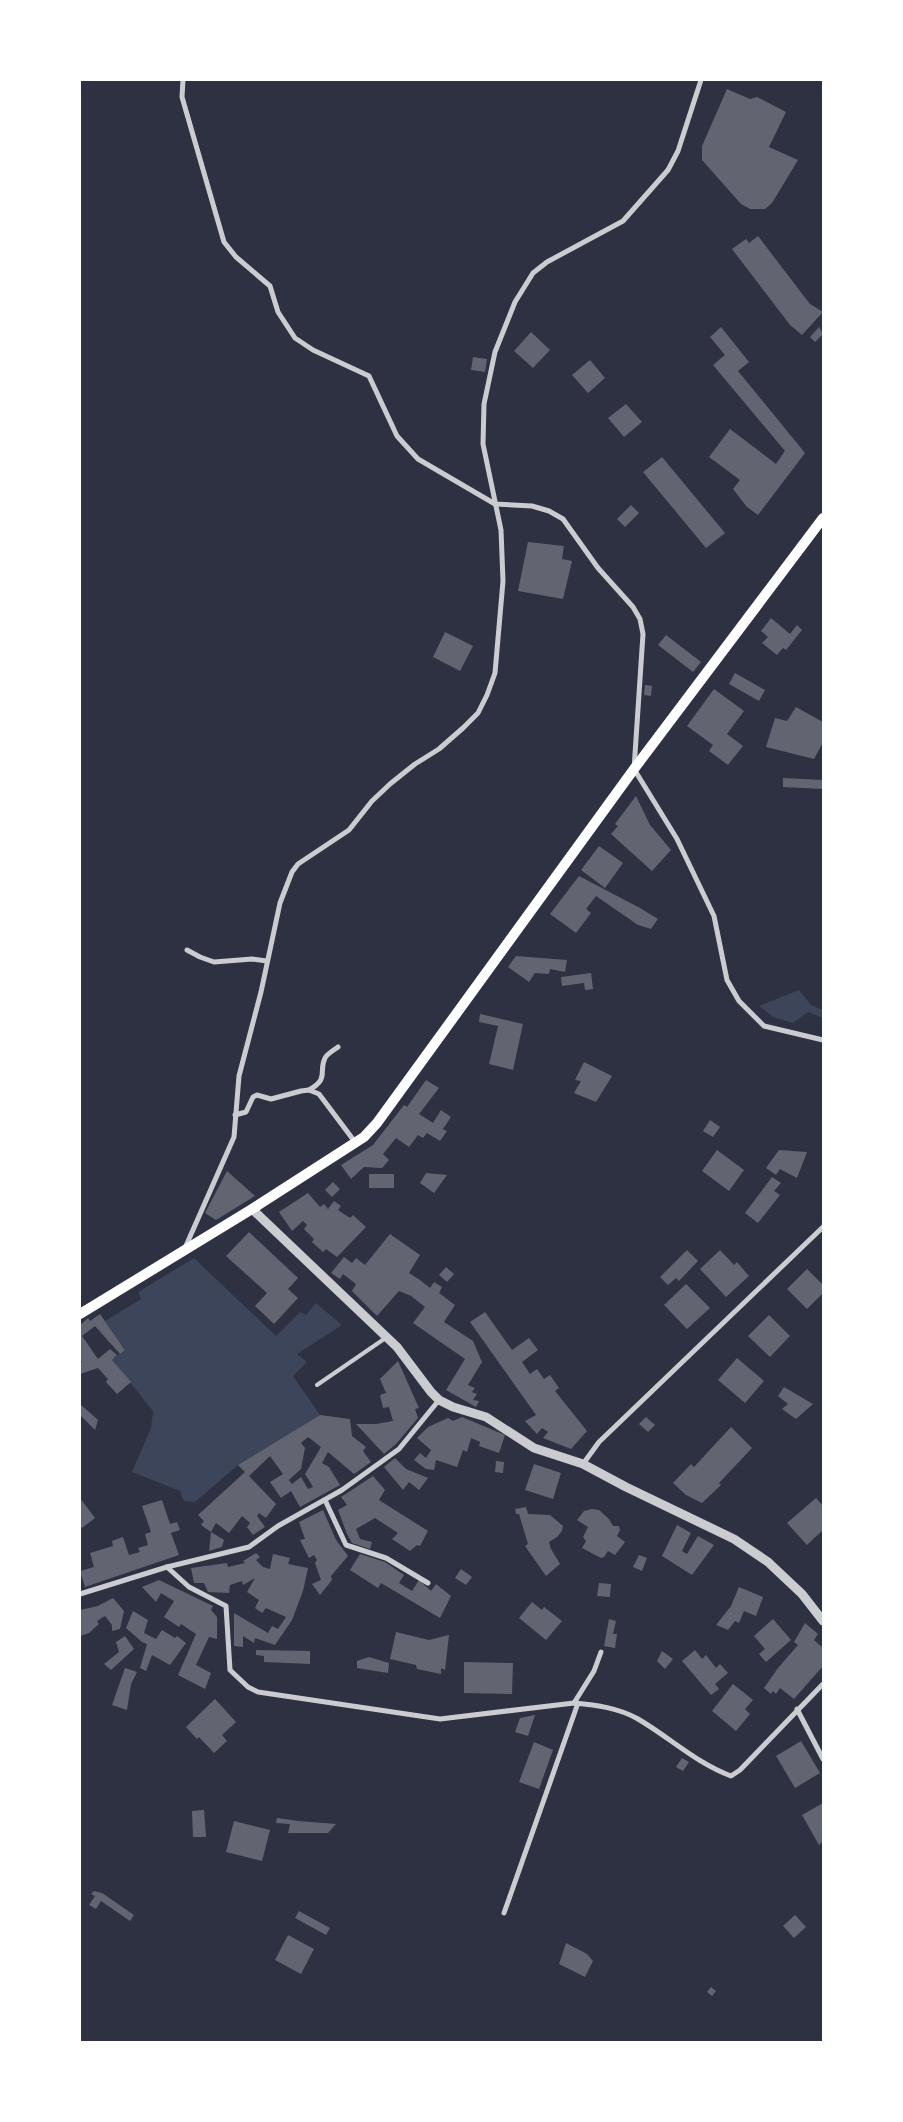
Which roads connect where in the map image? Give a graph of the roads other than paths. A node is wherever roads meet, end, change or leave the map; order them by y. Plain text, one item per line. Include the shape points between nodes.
1 (183, 80) edge
2 (701, 80) edge
3 (495, 504) junction
4 (823, 518) edge
5 (634, 769) junction
6 (187, 950) dead end
7 (267, 961) junction
8 (823, 1040) edge
9 (338, 1047) dead end
10 (309, 1090) junction
11 (235, 1115) junction
12 (355, 1142) junction
13 (252, 1209) junction
14 (823, 1227) edge
15 (183, 1252) junction
16 (80, 1314) edge
17 (387, 1337) junction
18 (317, 1385) dead end
19 (440, 1400) junction
20 (583, 1464) junction
21 (325, 1500) junction
22 (167, 1567) junction
23 (428, 1583) dead end
24 (80, 1594) edge
25 (823, 1621) edge
26 (601, 1652) dead end
27 (823, 1684) edge
28 (576, 1703) junction
29 (797, 1709) junction
30 (823, 1759) edge
31 (504, 1913) dead end

1 - 3 street via 182,97 224,242 236,257 270,286 278,312 295,338 369,376 397,436 418,459
2 - 3 street via 678,151 654,188 623,221 547,262 533,273 515,302 495,352 484,404 483,444
3 - 5 street via 532,506 549,510 563,519 640,620 643,634
3 - 7 street via 501,530 503,581 495,673 487,695 478,713 439,750 390,784 349,830 298,864 280,903
4 - 5 main road
5 - 8 street via 677,839 714,916 727,980 739,1001 764,1026
5 - 12 main road via 377,1123
6 - 7 street via 214,962
7 - 11 street via 239,1076
9 - 10 street via 325,1058 318,1085
10 - 11 street via 271,1099 258,1095 253,1097 246,1112
10 - 12 street via 319,1094
11 - 15 street via 234,1137
12 - 13 main road
13 - 15 main road
13 - 17 street
14 - 20 street via 600,1442
15 - 16 main road
17 - 18 lane
17 - 19 street
19 - 20 street via 486,1418 534,1448
19 - 21 street via 399,1448
20 - 25 street via 734,1539 768,1562 802,1594
21 - 22 street via 278,1526 249,1547
21 - 23 street via 346,1545 386,1558
22 - 24 street
22 - 28 street via 189,1587 226,1606 230,1670 258,1692 440,1719
26 - 28 street
27 - 29 street
28 - 29 street via 595,1705 637,1718 715,1770 730,1776 740,1770
28 - 31 street
29 - 30 street

